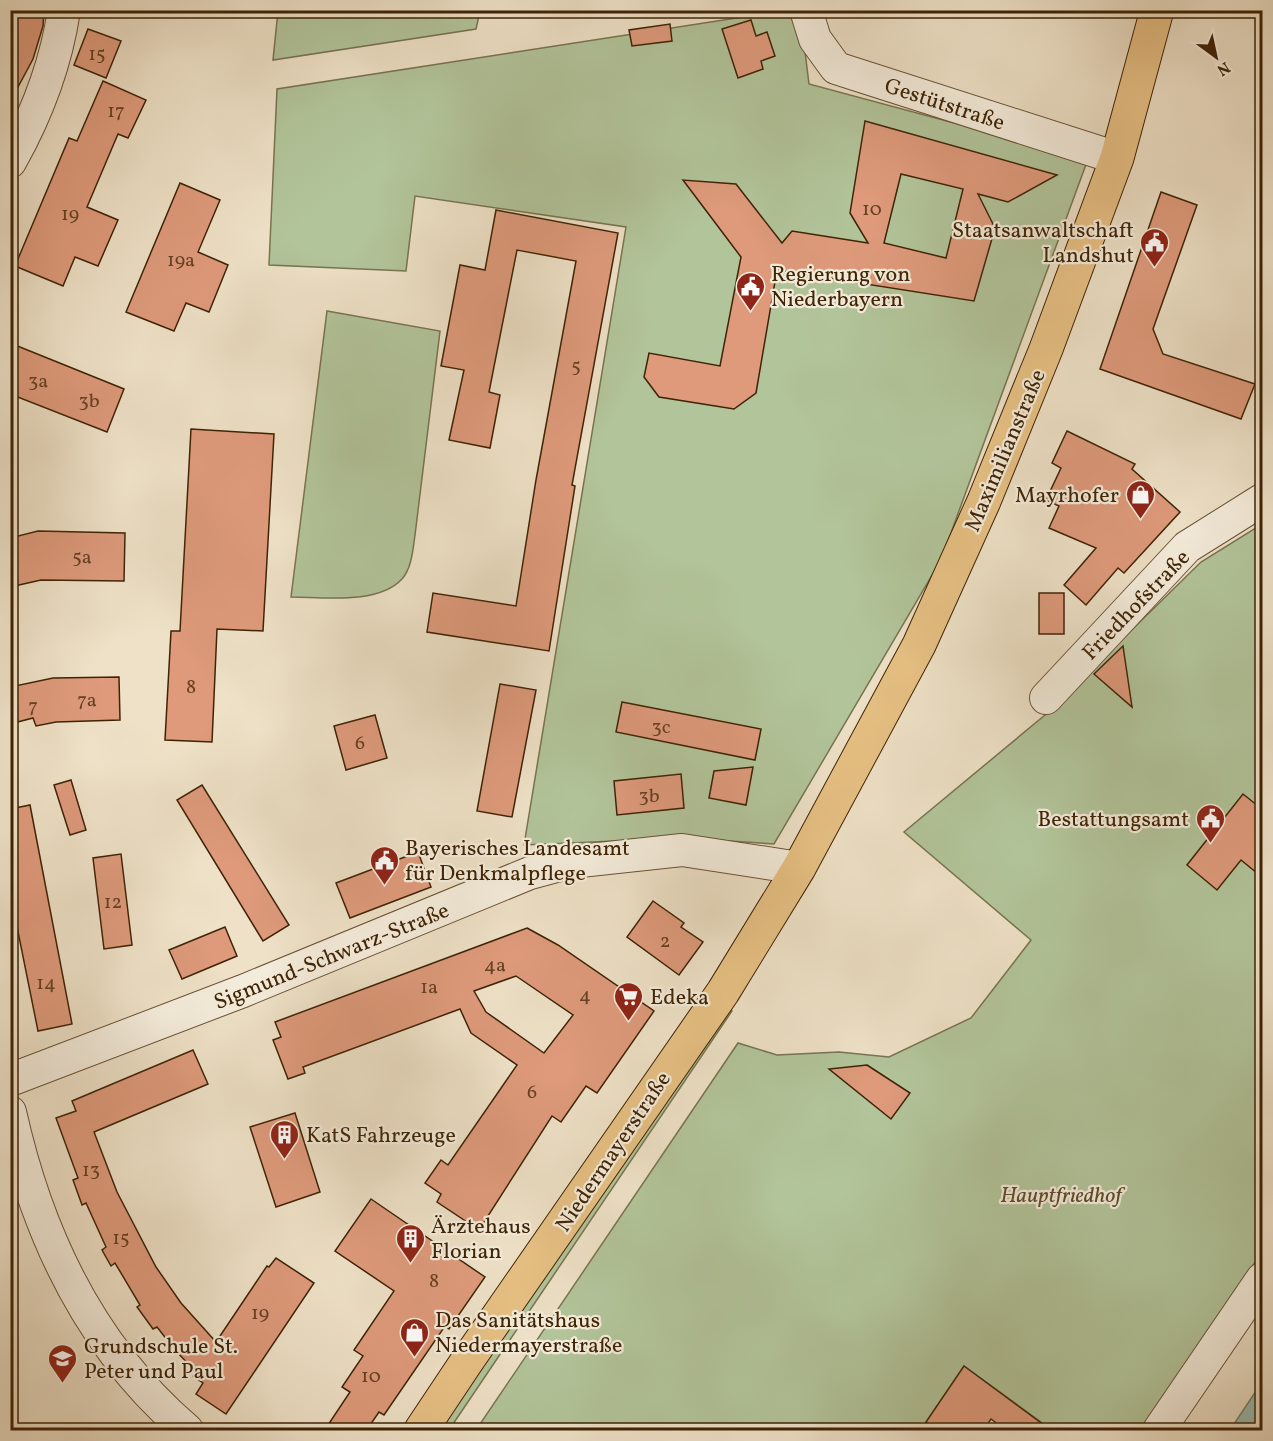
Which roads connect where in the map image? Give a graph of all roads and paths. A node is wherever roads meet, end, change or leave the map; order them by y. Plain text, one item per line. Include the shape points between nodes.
1 (64, 10) edge
2 (806, 10) edge
3 (1157, 10) edge
4 (1117, 158) junction
5 (10, 162) edge
6 (1263, 500) edge
7 (1046, 698) dead end
8 (799, 868) junction
9 (10, 1080) edge
10 (10, 1112) edge
11 (1263, 1279) edge
12 (187, 1431) edge
13 (421, 1431) edge
14 (1159, 1431) edge

1 - 5 street via 46,85
2 - 4 street, Gestütstraße via 815,39 836,68
3 - 4 main road, Maximilianstraße
4 - 8 main road, Maximilianstraße via 984,501 919,645
6 - 7 street, Friedhofstraße via 1187,547
8 - 9 street, Sigmund-Schwarz-Straße via 682,850 561,865 530,873 253,987
8 - 13 main road, Niedermayerstraße via 723,992
10 - 12 street via 35,1200 69,1281 107,1345
11 - 14 street

